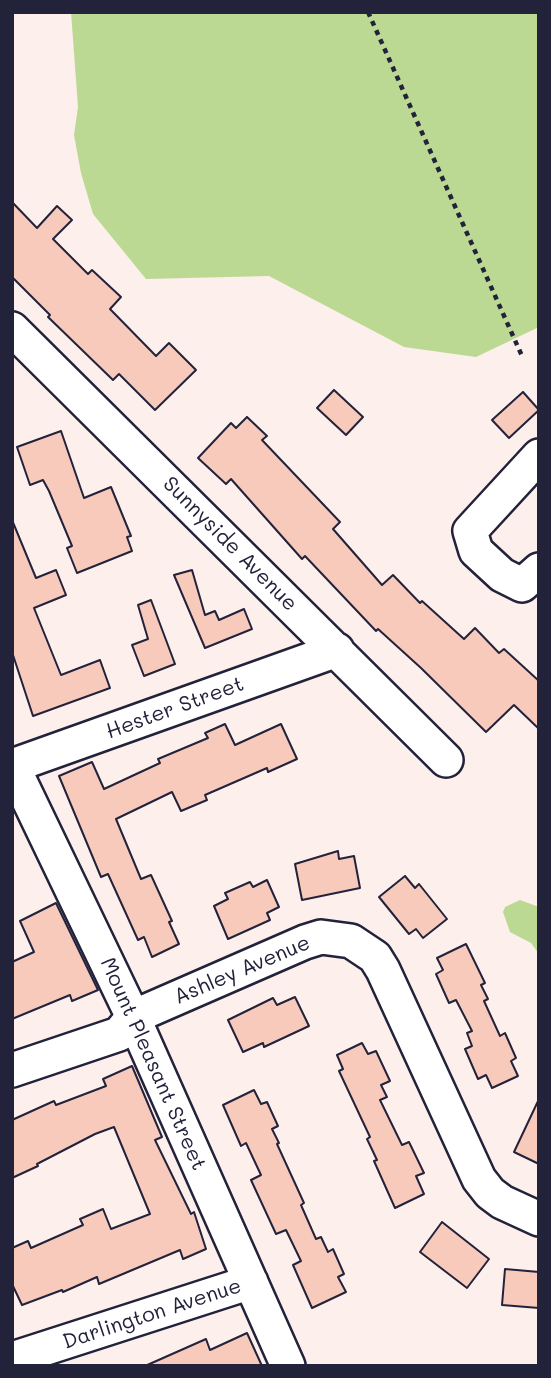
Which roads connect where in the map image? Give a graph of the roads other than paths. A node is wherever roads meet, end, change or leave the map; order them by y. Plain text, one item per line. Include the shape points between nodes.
1 (12, 329) edge
2 (539, 456) edge
3 (539, 570) edge
4 (337, 650) junction
5 (446, 760) dead end
6 (12, 766) edge
7 (134, 1017) junction
8 (12, 1070) edge
9 (539, 1219) edge
10 (251, 1282) junction
11 (12, 1359) edge
12 (288, 1366) edge

1 - 4 street, Sunnyside Avenue
2 - 3 street via 470,531 476,551 502,575 522,585
4 - 5 street, Sunnyside Avenue
4 - 6 street, Hester Street
6 - 7 street, Mount Pleasant Street
7 - 8 street, Ashley Avenue via 119,1034
7 - 9 street, Ashley Avenue via 305,942 321,937 351,941 375,957 383,970 480,1179 502,1202
7 - 10 street, Mount Pleasant Street
10 - 11 street, Darlington Avenue
10 - 12 street, Mount Pleasant Street

